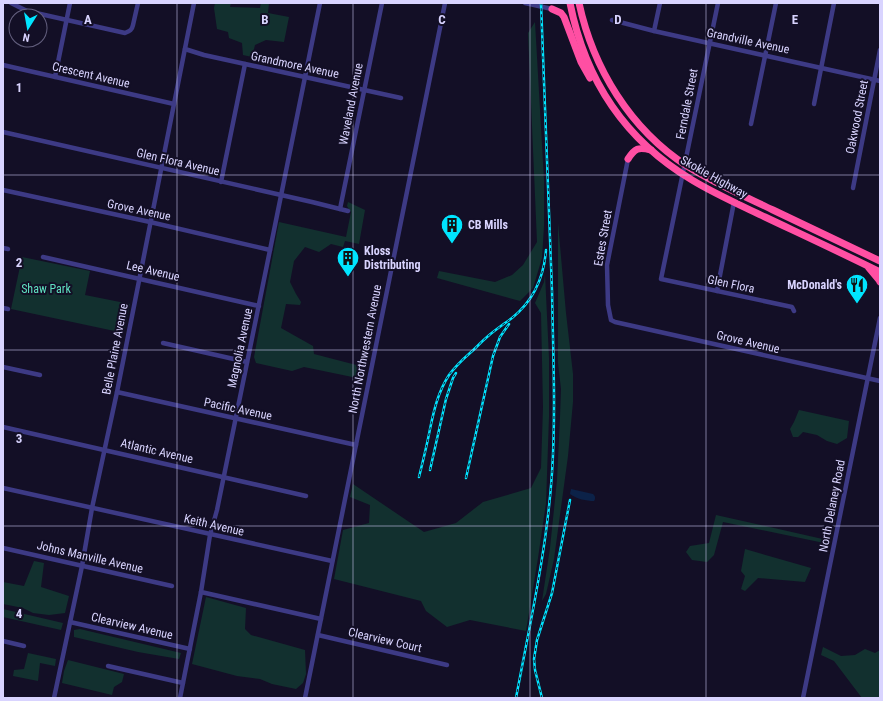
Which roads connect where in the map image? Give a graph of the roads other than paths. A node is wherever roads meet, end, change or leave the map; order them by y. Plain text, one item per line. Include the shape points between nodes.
1 (11, 3) edge
2 (70, 3) edge
3 (138, 3) edge
4 (194, 3) edge
5 (320, 3) edge
6 (382, 3) edge
7 (445, 3) edge
8 (524, 3) edge
9 (559, 3) edge
10 (570, 3) edge
11 (579, 3) edge
12 (660, 3) edge
13 (718, 3) edge
14 (776, 3) edge
15 (834, 3) edge
16 (552, 9) junction
17 (66, 20) junction
18 (612, 20) dead end
19 (654, 31) junction
20 (710, 43) junction
21 (185, 49) junction
22 (880, 50) edge
23 (765, 55) junction
24 (245, 64) junction
25 (3, 65) edge
26 (821, 67) junction
27 (55, 77) junction
28 (305, 77) junction
29 (874, 79) junction
30 (880, 81) edge
31 (364, 90) junction
32 (401, 98) dead end
33 (174, 104) junction
34 (814, 104) dead end
35 (611, 105) junction
36 (751, 124) dead end
37 (3, 132) edge
38 (651, 150) junction
39 (628, 159) joint
40 (685, 165) junction
41 (161, 169) junction
42 (683, 174) junction
43 (220, 182) junction
44 (853, 188) dead end
45 (3, 190) edge
46 (281, 196) junction
47 (734, 202) junction
48 (340, 209) junction
49 (348, 211) dead end
50 (150, 222) junction
51 (270, 250) junction
52 (43, 257) dead end
53 (880, 261) edge
54 (866, 265) junction
55 (880, 272) edge
56 (139, 278) junction
57 (661, 279) joint
58 (880, 282) edge
59 (717, 291) junction
60 (259, 306) junction
61 (794, 311) dead end
62 (880, 318) edge
63 (611, 320) joint
64 (163, 343) dead end
65 (247, 362) junction
66 (3, 367) edge
67 (40, 375) dead end
68 (868, 379) junction
69 (880, 381) edge
70 (117, 392) junction
71 (235, 418) junction
72 (3, 427) edge
73 (356, 445) junction
74 (104, 450) junction
75 (223, 477) junction
76 (3, 488) edge
77 (306, 496) dead end
78 (92, 508) junction
79 (210, 535) junction
80 (3, 548) edge
81 (332, 561) junction
82 (82, 566) junction
83 (172, 586) dead end
84 (201, 592) junction
85 (321, 619) junction
86 (70, 622) junction
87 (318, 635) junction
88 (3, 641) edge
89 (24, 646) dead end
90 (190, 649) junction
91 (447, 665) dead end
92 (108, 666) dead end
93 (183, 683) junction
94 (54, 698) edge
95 (180, 698) edge
96 (305, 698) edge
97 (803, 698) edge

1 - 17 street via 26,11
2 - 17 street
3 - 17 street via 132,29 125,33
4 - 21 street, Belle Plaine Avenue
5 - 28 street, Magnolia Avenue
6 - 31 street, Waveland Avenue
7 - 73 street, North Northwestern Avenue
8 - 16 street
9 - 16 highway
10 - 35 highway, Skokie Highway via 583,52
11 - 40 highway, Skokie Highway via 592,48 617,95 651,136
12 - 19 street
13 - 20 street, Ferndale Street
14 - 23 street
15 - 26 street
16 - 35 highway via 564,17 581,62
17 - 27 street
18 - 19 street, Grandville Avenue
19 - 20 street, Grandville Avenue
20 - 23 street, Grandville Avenue
20 - 40 street, Ferndale Street
21 - 24 street, Grandmore Avenue
21 - 33 street, Belle Plaine Avenue
22 - 29 street, Oakwood Street
23 - 26 street, Grandville Avenue
23 - 36 street
24 - 28 street, Grandmore Avenue
24 - 43 street
25 - 27 street, Crescent Avenue
26 - 29 street, Grandville Avenue
26 - 34 street
27 - 33 street, Crescent Avenue
28 - 31 street, Grandmore Avenue
28 - 46 street, Magnolia Avenue
29 - 30 street, Grandville Avenue
29 - 44 street, Oakwood Street
31 - 32 street, Grandmore Avenue
31 - 48 street, Waveland Avenue
33 - 41 street, Belle Plaine Avenue
35 - 38 highway, Skokie Highway
37 - 41 street, Glen Flora Avenue
38 - 39 highway via 637,149
38 - 42 highway, Skokie Highway
39 - 63 street, Estes Street via 607,265
40 - 42 street, Ferndale Street
40 - 53 highway, Skokie Highway via 735,192
41 - 43 street, Glen Flora Avenue
41 - 50 street, Belle Plaine Avenue
42 - 47 highway, Skokie Highway
42 - 57 street, Ferndale Street
43 - 46 street, Glen Flora Avenue
45 - 50 street, Grove Avenue
46 - 48 street, Glen Flora Avenue
46 - 51 street, Magnolia Avenue
47 - 54 highway, Skokie Highway
47 - 59 street
48 - 49 street, Glen Flora Avenue
50 - 51 street, Grove Avenue
50 - 56 street, Belle Plaine Avenue
51 - 60 street, Magnolia Avenue
52 - 56 street, Lee Avenue
54 - 55 highway, Skokie Highway
54 - 58 highway
56 - 60 street, Lee Avenue
56 - 70 street, Belle Plaine Avenue
57 - 59 street, Glen Flora
59 - 61 street, Glen Flora via 792,307
60 - 65 street, Magnolia Avenue
62 - 68 street, North Delaney Road
63 - 68 street, Grove Avenue
64 - 65 street
65 - 71 street, Magnolia Avenue
66 - 67 street
68 - 69 street, Grove Avenue
68 - 97 street, North Delaney Road
70 - 71 street, Pacific Avenue
70 - 74 street, Belle Plaine Avenue
71 - 73 street, Pacific Avenue
71 - 75 street, Magnolia Avenue
72 - 74 street, Atlantic Avenue
73 - 81 street, North Northwestern Avenue
74 - 75 street, Atlantic Avenue
74 - 78 street, Belle Plaine Avenue
75 - 77 street, Atlantic Avenue
75 - 79 street, Magnolia Avenue
76 - 78 street, Keith Avenue
78 - 79 street, Keith Avenue
78 - 82 street, Belle Plaine Avenue
79 - 81 street, Keith Avenue
79 - 84 street, Magnolia Avenue
80 - 82 street, Johns Manville Avenue
81 - 85 street, North Northwestern Avenue
82 - 83 street, Johns Manville Avenue
82 - 86 street, Belle Plaine Avenue
84 - 85 street
84 - 90 street, Magnolia Avenue
85 - 87 street, North Northwestern Avenue
86 - 90 street, Clearview Avenue
86 - 94 street, Belle Plaine Avenue
87 - 91 street, Clearview Court
87 - 96 street, North Northwestern Avenue
88 - 89 street
90 - 93 street, Magnolia Avenue
92 - 93 street
93 - 95 street, Magnolia Avenue

